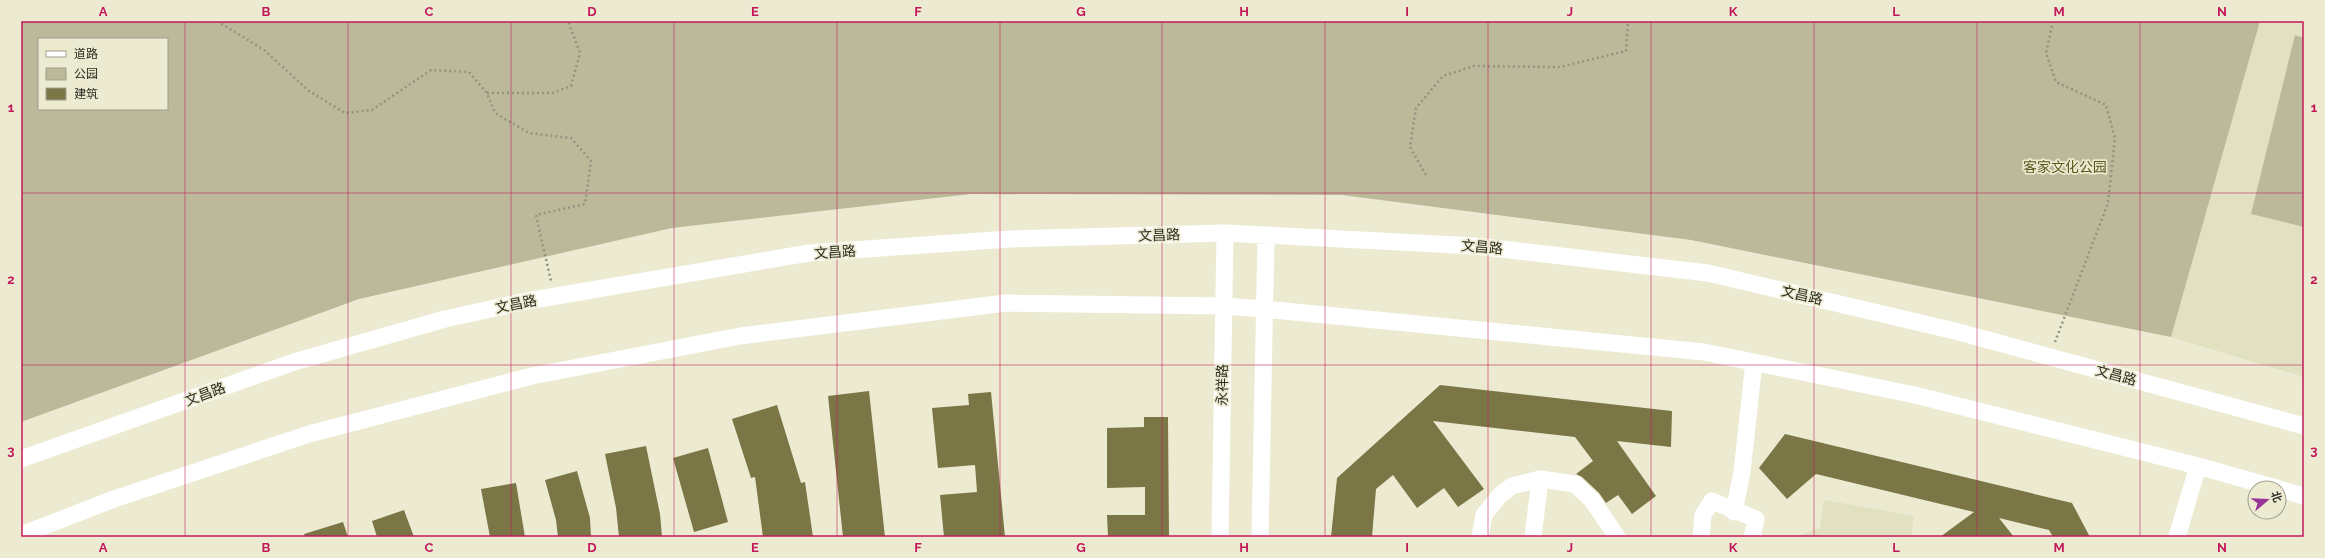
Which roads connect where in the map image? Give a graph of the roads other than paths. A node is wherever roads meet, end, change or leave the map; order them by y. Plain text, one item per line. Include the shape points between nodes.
1 (1225, 233) junction
2 (1266, 235) junction
3 (1224, 306) junction
4 (1264, 309) junction
5 (1754, 362) junction
6 (2304, 426) edge
7 (21, 459) edge
8 (2198, 466) junction
9 (1540, 479) junction
10 (2248, 480) edge
11 (2287, 491) edge
12 (2304, 496) edge
13 (1734, 512) junction
14 (21, 535) edge
15 (1220, 537) edge
16 (1260, 537) edge
17 (1480, 537) edge
18 (1532, 537) edge
19 (1617, 537) edge
20 (1701, 537) edge
21 (1752, 537) edge
22 (2177, 537) edge

1 - 2 street, 文昌路
1 - 3 street, 永祥路
1 - 7 street, 文昌路 via 1010,240 810,254 554,297 445,319 294,362
2 - 4 street
2 - 6 street, 文昌路 via 1474,246 1708,273 1955,331
3 - 4 street
3 - 14 street via 1006,304 740,336 532,376 309,434 114,499
3 - 15 street, 永祥路
4 - 5 street via 1704,352
4 - 16 street
5 - 8 street via 1915,395
5 - 13 street via 1742,472
8 - 10 street
8 - 22 street
9 - 17 street via 1512,486 1500,495 1484,516
9 - 18 street
9 - 19 street via 1575,484 1592,500
11 - 12 street
13 - 20 street via 1712,501 1703,515
13 - 21 street via 1756,519

